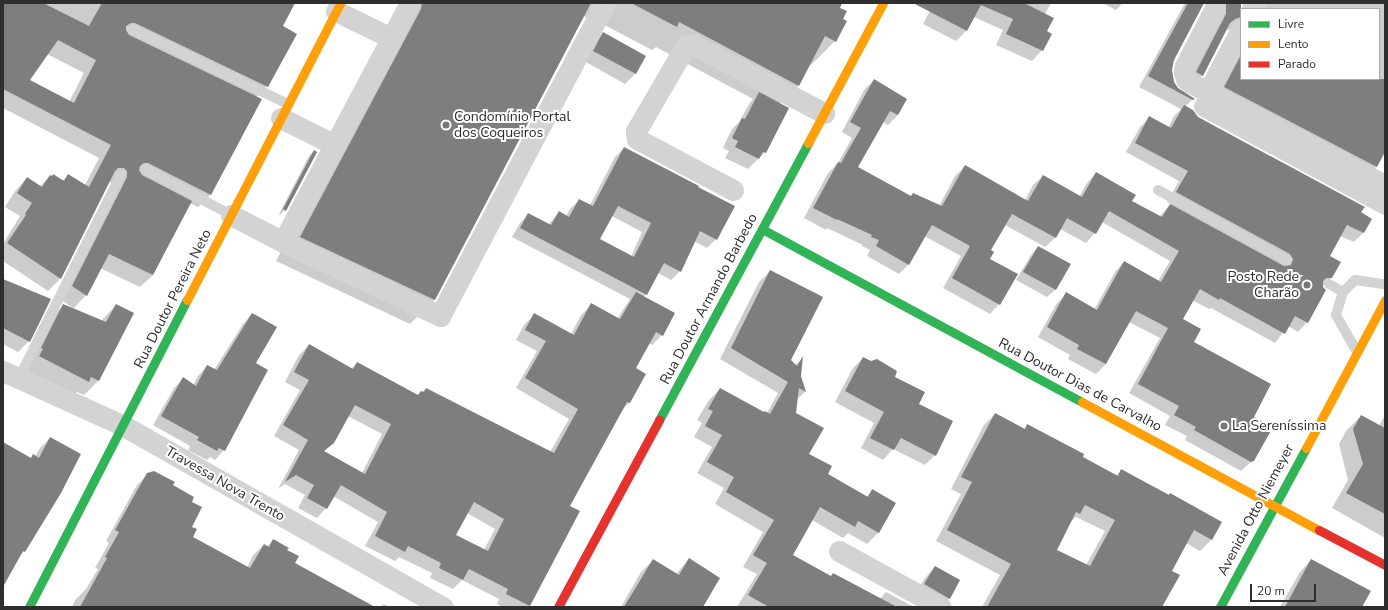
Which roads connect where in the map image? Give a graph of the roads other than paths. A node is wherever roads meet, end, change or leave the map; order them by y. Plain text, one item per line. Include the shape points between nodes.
1 (410, 3) edge
2 (605, 3) edge
3 (883, 3) edge
4 (338, 7) edge
5 (1215, 8) dead end
6 (132, 29) dead end
7 (1240, 31) edge
8 (391, 38) junction
9 (1206, 99) junction
10 (284, 111) junction
11 (824, 113) junction
12 (335, 145) junction
13 (145, 169) dead end
14 (121, 174) dead end
15 (1385, 185) edge
16 (733, 190) dead end
17 (1158, 190) dead end
18 (1385, 204) edge
19 (231, 215) junction
20 (762, 229) junction
21 (283, 242) junction
22 (1287, 260) dead end
23 (1329, 284) dead end
24 (1385, 284) edge
25 (1343, 292) junction
26 (1385, 300) edge
27 (1357, 353) junction
28 (11, 375) edge
29 (124, 426) junction
30 (1274, 506) junction
31 (839, 551) dead end
32 (1385, 565) edge
33 (29, 607) edge
34 (443, 607) edge
35 (558, 607) edge
36 (941, 607) edge
37 (1220, 607) edge

1 - 8 street
2 - 21 street via 440,316
3 - 11 street, Rua Doutor Armando Barbedo
4 - 8 street
4 - 10 street, Rua Doutor Pereira Neto
5 - 9 street via 1184,72 1186,79
6 - 10 lane
7 - 9 street
8 - 12 street
9 - 15 street
9 - 18 street
10 - 12 street
10 - 19 street, Rua Doutor Pereira Neto
11 - 16 street via 694,45 686,45 636,131 637,139
11 - 20 street, Rua Doutor Armando Barbedo
12 - 21 street
13 - 19 lane
14 - 28 lane
17 - 22 lane
19 - 21 street
19 - 29 street, Rua Doutor Pereira Neto
20 - 30 street, Rua Doutor Dias de Carvalho
20 - 35 street, Rua Doutor Armando Barbedo
23 - 25 lane
24 - 25 lane via 1355,280
25 - 27 lane via 1336,316
26 - 27 street, Avenida Otto Niemeyer
27 - 30 street, Avenida Otto Niemeyer
28 - 29 street, Travessa Nova Trento
29 - 33 street, Rua Doutor Pereira Neto
29 - 34 street, Travessa Nova Trento
30 - 32 street, Rua Doutor Dias de Carvalho
30 - 37 street, Avenida Otto Niemeyer
31 - 36 street

